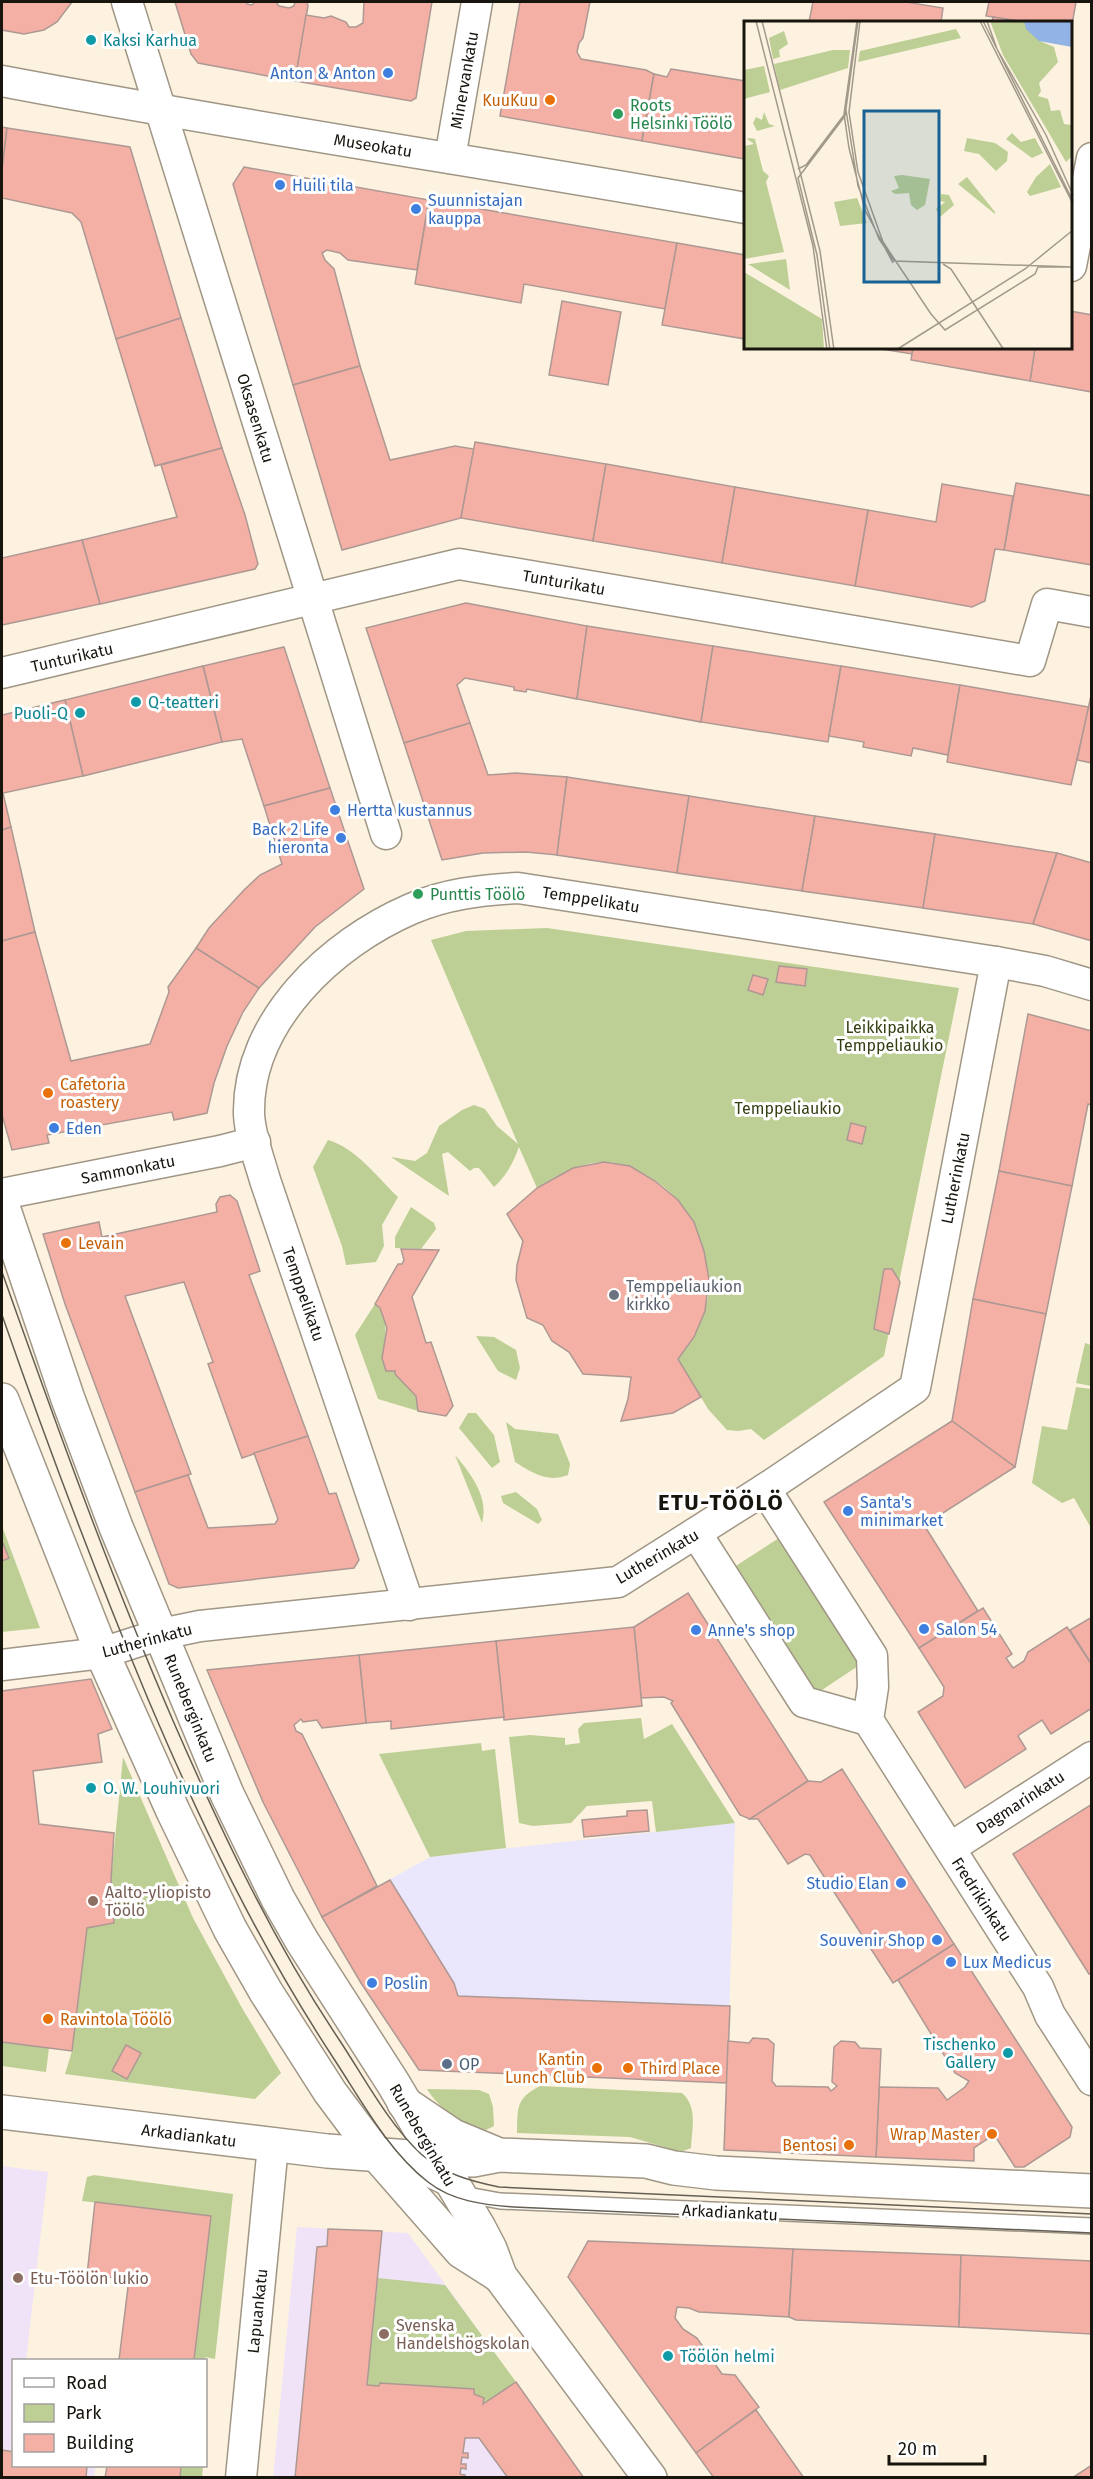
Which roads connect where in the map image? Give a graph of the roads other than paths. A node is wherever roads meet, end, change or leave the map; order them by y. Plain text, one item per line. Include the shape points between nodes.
1 (127, 2) edge
2 (477, 2) edge
3 (2, 81) edge
4 (160, 110) junction
5 (450, 158) junction
6 (1092, 158) edge
7 (744, 208) edge
8 (1072, 261) edge
9 (1072, 266) edge
10 (1092, 269) edge
11 (314, 600) junction
12 (1092, 612) edge
13 (2, 674) edge
14 (386, 834) dead end
15 (996, 962) junction
16 (1092, 985) edge
17 (255, 1142) junction
18 (2, 1194) edge
19 (2, 1204) edge
20 (2, 1400) edge
21 (765, 1489) junction
22 (696, 1533) junction
23 (410, 1605) junction
24 (161, 1634) junction
25 (102, 1653) junction
26 (2, 1665) edge
27 (868, 1720) junction
28 (1092, 1757) edge
29 (950, 1848) junction
30 (1092, 2080) edge
31 (404, 2103) junction
32 (2, 2112) edge
33 (273, 2145) junction
34 (377, 2155) junction
35 (499, 2155) junction
36 (438, 2159) junction
37 (1092, 2167) edge
38 (1077, 2190) edge
39 (457, 2193) junction
40 (1092, 2226) edge
41 (500, 2276) junction
42 (241, 2478) edge
43 (650, 2478) edge

1 - 4 street, Oksasenkatu
2 - 5 street, Minervankatu
3 - 4 street, Museokatu
4 - 5 street, Museokatu
4 - 11 street, Oksasenkatu
5 - 7 street, Museokatu
6 - 8 street
9 - 10 street
11 - 12 street, Tunturikatu via 459,564 1030,661 1047,604
11 - 13 street, Tunturikatu
11 - 14 street, Oksasenkatu
15 - 16 street, Temppelikatu
15 - 17 street, Temppelikatu via 518,888 469,891 412,908 359,936 294,995 273,1028 251,1088 249,1115
15 - 21 street, Lutherinkatu via 915,1388
17 - 18 street, Sammonkatu
17 - 23 street, Temppelikatu
19 - 24 main road, Runeberginkatu via 68,1399
20 - 25 main road, Runeberginkatu
21 - 22 street, Lutherinkatu
21 - 27 street via 872,1656
22 - 23 street, Lutherinkatu via 618,1582
22 - 27 street via 804,1702
23 - 24 street, Lutherinkatu via 200,1626
24 - 25 street, Lutherinkatu
24 - 31 main road, Runeberginkatu via 227,1794 278,1899
25 - 26 street, Lutherinkatu
25 - 34 main road, Runeberginkatu via 230,1929 315,2069
27 - 29 street, Fredrikinkatu
28 - 29 street, Dagmarinkatu
29 - 30 street, Fredrikinkatu via 1038,1986 1050,2015
31 - 35 main road via 453,2136
31 - 36 main road, Runeberginkatu
32 - 33 main road, Arkadiankatu
33 - 34 main road, Arkadiankatu
33 - 42 street, Lapuankatu
34 - 36 main road, Arkadiankatu
34 - 39 lane, Arkadiankatu
34 - 41 main road, Runeberginkatu via 460,2251
35 - 36 main road, Arkadiankatu via 473,2160
35 - 38 main road, Arkadiankatu via 646,2161 716,2172
36 - 39 main road, Runeberginkatu
37 - 38 main road via 1079,2181
39 - 40 lane, Arkadiankatu via 500,2201
39 - 41 main road, Runeberginkatu via 490,2248
41 - 43 main road, Runeberginkatu

